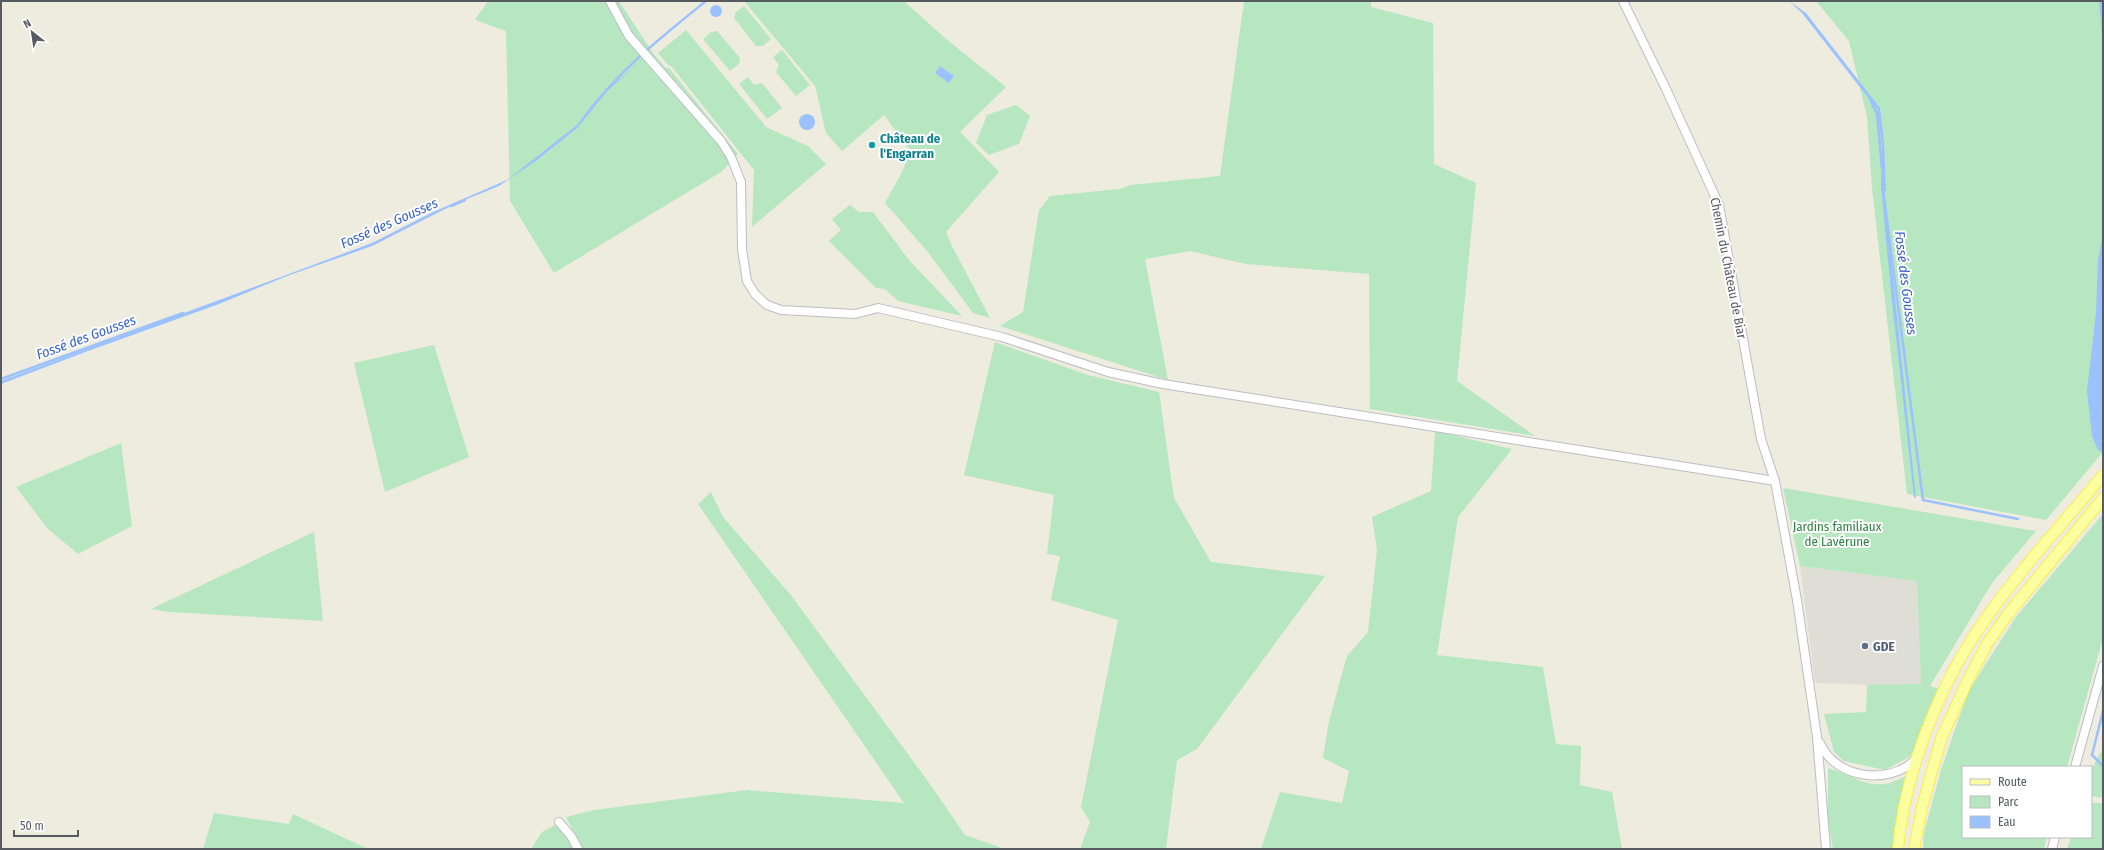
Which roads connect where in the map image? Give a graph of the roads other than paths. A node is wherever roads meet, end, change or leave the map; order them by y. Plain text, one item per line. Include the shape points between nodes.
1 (610, 1) edge
2 (1623, 1) edge
3 (2103, 475) edge
4 (1774, 481) junction
5 (2103, 498) edge
6 (2103, 666) edge
7 (1817, 737) junction
8 (1828, 757) junction
9 (1918, 757) junction
10 (2075, 766) edge
11 (1820, 771) junction
12 (559, 822) dead end
13 (2055, 838) edge
14 (578, 849) edge
15 (1826, 849) edge
16 (1898, 849) edge
17 (1914, 849) edge
18 (2052, 849) edge

1 - 4 street via 630,36 721,141 731,157 741,182 742,249 747,281 755,294 767,305 781,310 855,314 878,308 1002,337 1108,372 1163,384
2 - 4 street, Chemin du Château de Biar via 1719,206 1761,439
3 - 9 main road via 2005,593 1975,634 1944,691
4 - 7 street, Chemin du Château de Biar via 1797,600
5 - 17 main road via 2008,614 1987,644 1941,739 1922,807
6 - 10 street
7 - 8 street
7 - 11 street, Chemin du Château de Biar
8 - 9 street via 1836,764 1872,776 1899,772
8 - 11 street
9 - 16 main road via 1905,807
11 - 15 street, Chemin du Château de Biar
12 - 14 street
13 - 18 street

